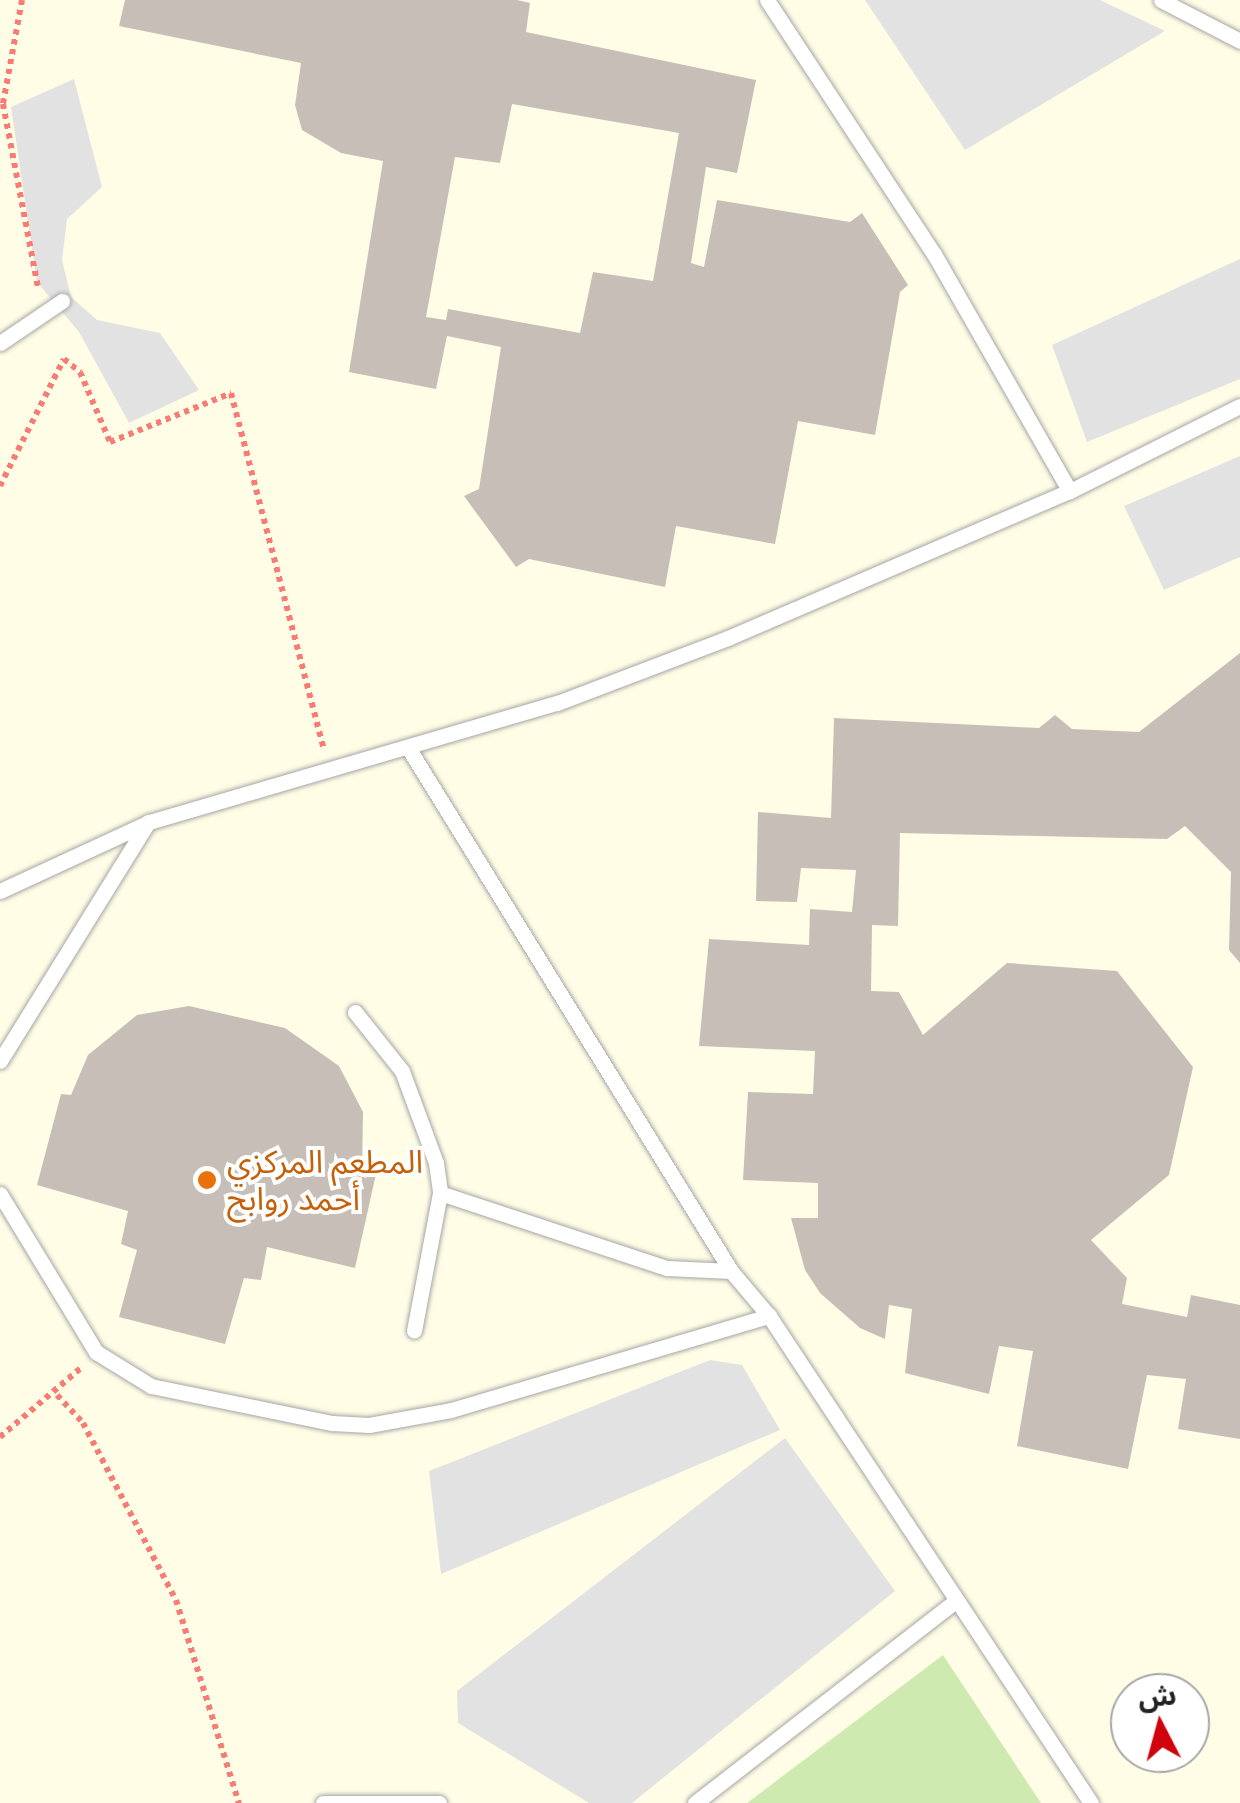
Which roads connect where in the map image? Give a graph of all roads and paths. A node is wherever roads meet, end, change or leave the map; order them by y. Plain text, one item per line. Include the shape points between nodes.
1 (22, 0) edge
2 (767, 0) edge
3 (1162, 0) edge
4 (1240, 41) edge
5 (62, 301) dead end
6 (43, 314) junction
7 (0, 343) edge
8 (1240, 406) edge
9 (0, 486) edge
10 (1070, 490) junction
11 (409, 749) junction
12 (330, 773) junction
13 (149, 822) junction
14 (0, 891) edge
15 (355, 1012) dead end
16 (0, 1061) edge
17 (440, 1193) junction
18 (0, 1194) edge
19 (731, 1271) junction
20 (769, 1316) junction
21 (414, 1331) dead end
22 (96, 1352) junction
23 (57, 1395) junction
24 (0, 1438) edge
25 (956, 1600) junction
26 (239, 1803) edge
27 (323, 1803) edge
28 (439, 1803) edge
29 (695, 1803) edge
30 (1091, 1803) edge

1 - 6 path via 3,104
2 - 10 lane via 934,254
3 - 4 lane
5 - 6 lane
6 - 7 lane
8 - 10 lane
9 - 12 path via 64,358 80,372 110,442 231,393
10 - 11 lane via 728,638 556,704
11 - 12 lane
11 - 19 lane
12 - 13 lane
13 - 14 lane
13 - 16 lane
15 - 17 lane via 381,1040 418,1105
17 - 19 lane via 668,1268
17 - 21 lane
18 - 22 lane
19 - 20 lane
20 - 22 lane via 452,1410 369,1425 184,1396 151,1386
20 - 25 lane
22 - 23 path
23 - 24 path
23 - 26 path via 82,1423 176,1600
25 - 29 lane
25 - 30 lane
27 - 28 lane

